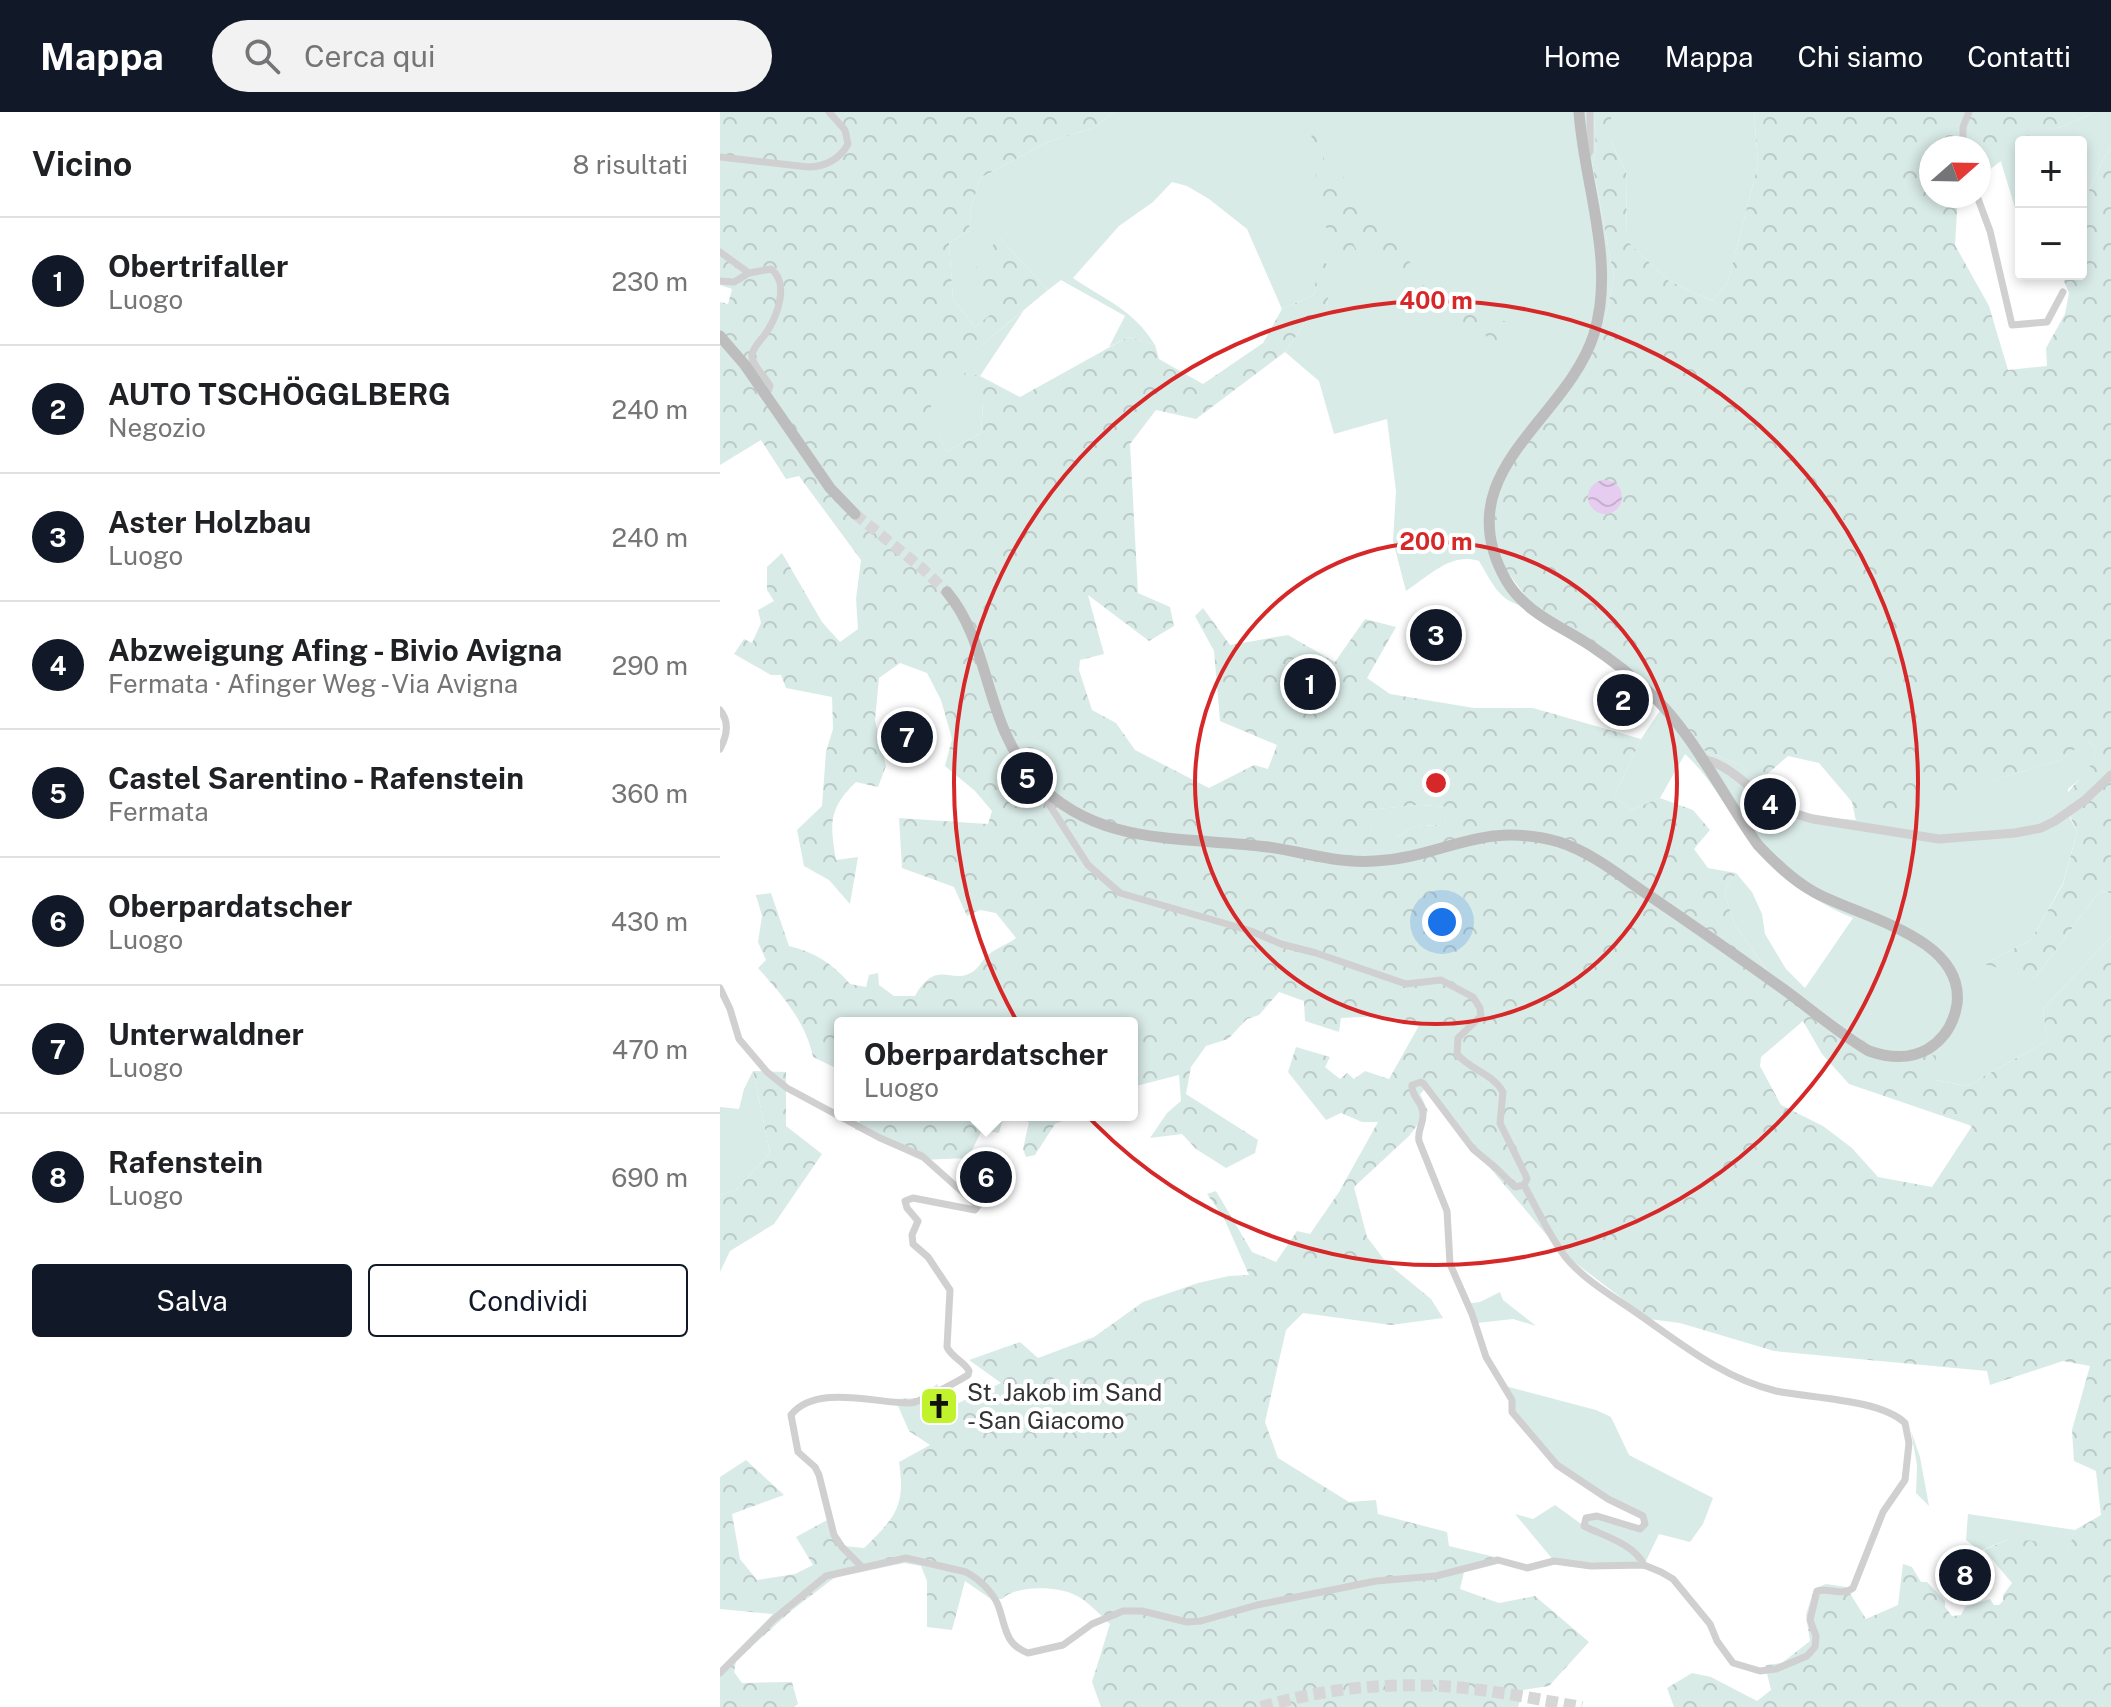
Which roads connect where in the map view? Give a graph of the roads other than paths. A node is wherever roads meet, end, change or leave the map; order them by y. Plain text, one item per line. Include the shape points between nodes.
1 (829, 112) edge
2 (1579, 112) edge
3 (1590, 112) edge
4 (1969, 112) edge
5 (1963, 136) edge
6 (720, 157) edge
7 (1584, 162) junction
8 (1981, 208) edge
9 (720, 252) edge
10 (749, 273) junction
11 (720, 281) edge
12 (2063, 292) dead end
13 (720, 336) edge
14 (766, 396) junction
15 (855, 514) tunnel mouth
16 (947, 592) tunnel mouth
17 (720, 710) edge
18 (720, 749) edge
19 (1701, 759) junction
20 (1019, 760) junction
21 (2111, 775) edge
22 (720, 988) edge
23 (834, 1113) edge
24 (848, 1121) edge
25 (1524, 1185) junction
26 (1644, 1565) junction
27 (862, 1567) junction
28 (720, 1673) edge

1 - 6 street via 845,130 848,144 822,166
2 - 7 main road
3 - 7 street via 1590,151
4 - 5 street
7 - 19 main road via 1601,262 1599,314 1576,372 1503,468 1492,505 1493,547 1505,579 1527,607 1600,652 1649,692
8 - 12 street via 2012,325 2047,322
9 - 10 street
10 - 11 street via 734,282
10 - 14 street via 771,269 781,283 775,314 752,353 770,386
13 - 14 main road
14 - 15 main road via 817,471
16 - 20 main road via 968,626 995,712
17 - 18 street via 727,732
19 - 20 main road via 1758,845 1790,875 1940,955 1952,971 1957,999 1954,1017 1937,1043 1905,1056 1869,1051 1594,858 1561,843 1491,835 1365,861 1156,838 1119,831 1079,813 1046,791
19 - 21 street via 1724,765 1771,803 1795,814 1939,839 2041,828 2085,800
20 - 25 street via 1019,776 1045,798 1088,865 1120,893 1406,984 1441,980 1473,997 1481,1016 1458,1038 1457,1054 1503,1092 1500,1123 1527,1179
22 - 23 street via 739,1039 767,1072
24 - 27 street via 922,1156 978,1206 975,1210 905,1201 918,1221 913,1244 950,1290 947,1347 967,1366 968,1375 913,1403 841,1397 805,1403 791,1415 798,1452 819,1475 834,1535
25 - 26 street via 1515,1187 1473,1149 1424,1084 1412,1085 1423,1115 1419,1141 1447,1211 1450,1264 1486,1357 1512,1400 1512,1412 1557,1465 1643,1516 1640,1529 1597,1516 1586,1518 1584,1526 1626,1546
25 - 26 street via 1568,1260 1696,1356 1747,1382 1855,1403 1898,1417 1906,1427 1905,1480 1883,1512 1853,1588 1817,1591 1810,1620 1815,1647 1807,1656 1760,1671 1733,1663 1673,1579
26 - 27 street via 1554,1561 1527,1568 1498,1560 1436,1576 1376,1581 1257,1605 1201,1621 1123,1611 1097,1621 1063,1645 1028,1653 1012,1643 995,1600 966,1572 906,1558
27 - 28 street via 822,1579

